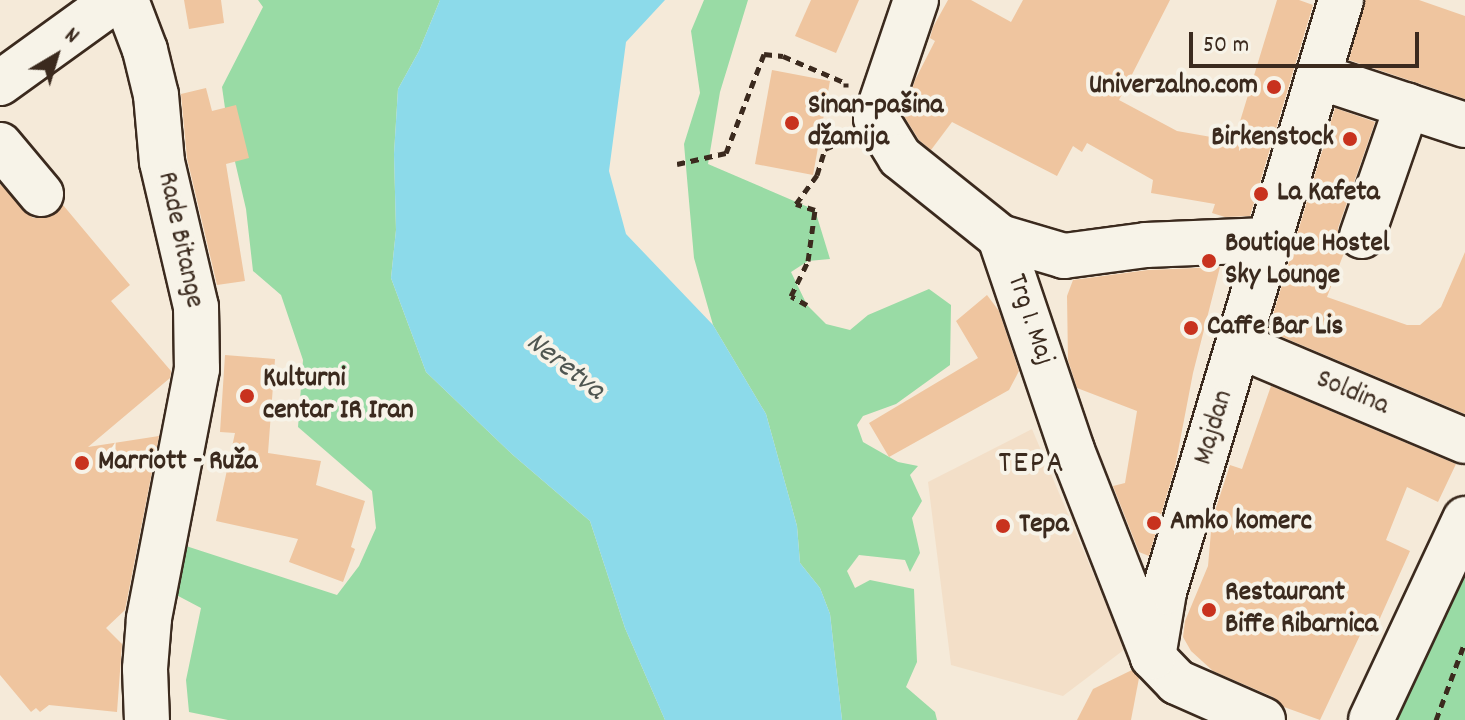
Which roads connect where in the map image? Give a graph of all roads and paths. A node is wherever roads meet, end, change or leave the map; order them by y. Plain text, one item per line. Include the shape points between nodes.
1 (115, 0) edge
2 (126, 0) edge
3 (916, 0) edge
4 (1341, 0) edge
5 (1320, 77) junction
6 (0, 83) edge
7 (1407, 106) junction
8 (854, 115) junction
9 (1465, 125) edge
10 (841, 144) junction
11 (0, 145) edge
12 (677, 164) dead end
13 (41, 194) dead end
14 (1362, 236) dead end
15 (1000, 237) junction
16 (1267, 240) junction
17 (807, 305) dead end
18 (1240, 346) junction
19 (1465, 441) edge
20 (1465, 519) edge
21 (1465, 642) edge
22 (1153, 657) junction
23 (1187, 707) edge
24 (147, 720) edge
25 (1263, 720) edge
26 (1371, 720) edge
27 (1436, 720) edge

1 - 6 street
2 - 24 street, Rade Bitange via 156,95 162,162 196,307 197,369 149,619
3 - 8 street
4 - 5 street, Majdan
5 - 7 street
5 - 16 street, Majdan
7 - 9 street
7 - 14 street
8 - 10 path
8 - 10 path
8 - 12 path via 846,83 783,56 764,54 726,153
8 - 15 street
10 - 17 path via 825,149 817,175 796,204 815,210 808,261 791,296
11 - 13 street
15 - 16 street, Trg 1. Maj via 1064,256 1146,245
15 - 22 street, Trg 1. Maj via 1072,450
16 - 18 street, Majdan
18 - 19 street, Soldina
18 - 22 street, Majdan via 1164,592
20 - 26 street
21 - 27 path
22 - 23 street via 1177,682
23 - 25 street

